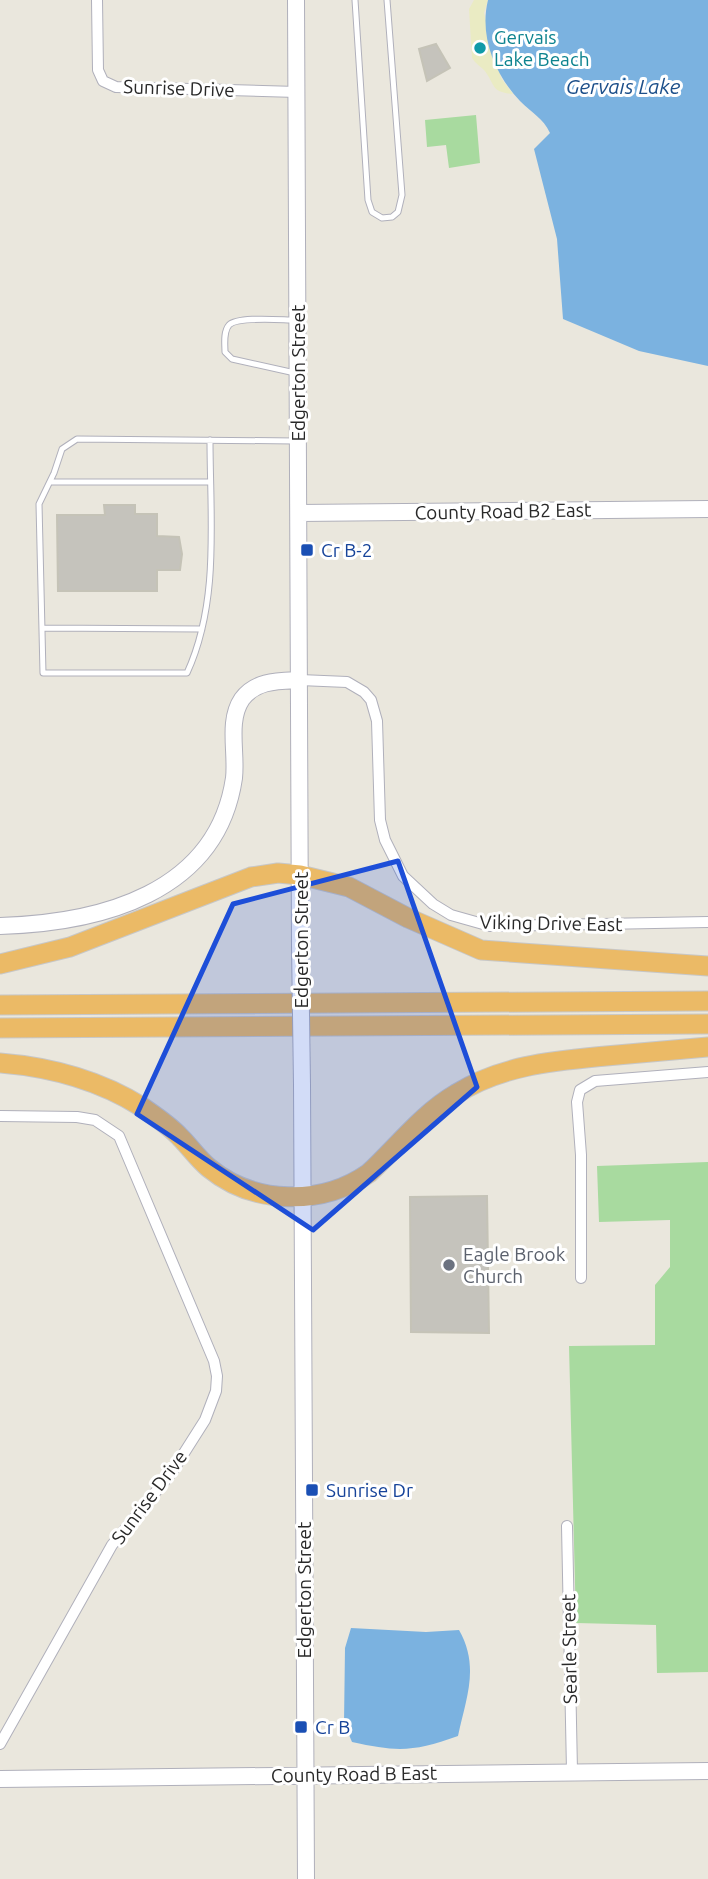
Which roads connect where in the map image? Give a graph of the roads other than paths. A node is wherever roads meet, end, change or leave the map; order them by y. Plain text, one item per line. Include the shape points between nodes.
1 (97, 0) edge
2 (296, 0) edge
3 (355, 0) edge
4 (387, 0) edge
5 (297, 92) junction
6 (298, 320) junction
7 (298, 374) junction
8 (210, 440) junction
9 (299, 441) junction
10 (50, 482) junction
11 (210, 482) junction
12 (708, 509) edge
13 (299, 513) junction
14 (42, 628) junction
15 (202, 629) junction
16 (300, 680) junction
17 (300, 875) junction
18 (708, 922) edge
19 (0, 926) edge
20 (0, 964) edge
21 (708, 966) edge
22 (708, 1002) edge
23 (0, 1005) edge
24 (708, 1024) edge
25 (0, 1028) edge
26 (708, 1047) edge
27 (0, 1063) edge
28 (708, 1072) edge
29 (0, 1116) edge
30 (302, 1196) junction
31 (581, 1278) dead end
32 (567, 1526) dead end
33 (0, 1744) edge
34 (572, 1771) junction
35 (708, 1771) edge
36 (305, 1775) junction
37 (0, 1779) edge
38 (306, 1879) edge

1 - 5 street, Sunrise Drive via 98,71 103,81 116,87
2 - 5 street, Edgerton Street
3 - 4 lane via 368,200 372,212 382,218 398,212 402,195
5 - 6 street, Edgerton Street
6 - 7 street, Edgerton Street
6 - 7 lane via 239,320 225,333 225,352 232,359
7 - 9 street, Edgerton Street
8 - 9 lane
8 - 10 lane via 77,439 62,449
8 - 11 lane
9 - 13 street, Edgerton Street
10 - 11 lane
10 - 14 lane via 38,504
11 - 15 lane via 210,574
12 - 13 street, County Road B2 East
13 - 16 street, Edgerton Street
14 - 15 lane
14 - 15 lane via 43,673 187,673
16 - 17 street, Edgerton Street
16 - 18 street, Viking Drive East via 347,682 371,700 377,721 385,840 404,876 451,915 490,926
16 - 19 street, Viking Drive East via 266,682 242,700 235,719 234,778 222,817 210,840 176,878 113,910 50,923
17 - 20 highway via 251,877 82,943
17 - 21 highway via 348,887 481,950
17 - 30 street, Edgerton Street, bridge
22 - 23 highway
24 - 25 highway
26 - 30 highway via 538,1063 484,1079 435,1108 356,1182 338,1191
27 - 30 highway via 56,1070 113,1091 169,1127 228,1181 266,1195
28 - 31 street via 595,1081 580,1090
29 - 33 street, Sunrise Drive via 95,1120 119,1136 217,1376 205,1420 172,1472 99,1567
30 - 36 street, Edgerton Street
32 - 34 street, Searle Street
34 - 35 street, County Road B East
34 - 36 street, County Road B East
36 - 37 street, County Road B East
36 - 38 street, Edgerton Street

